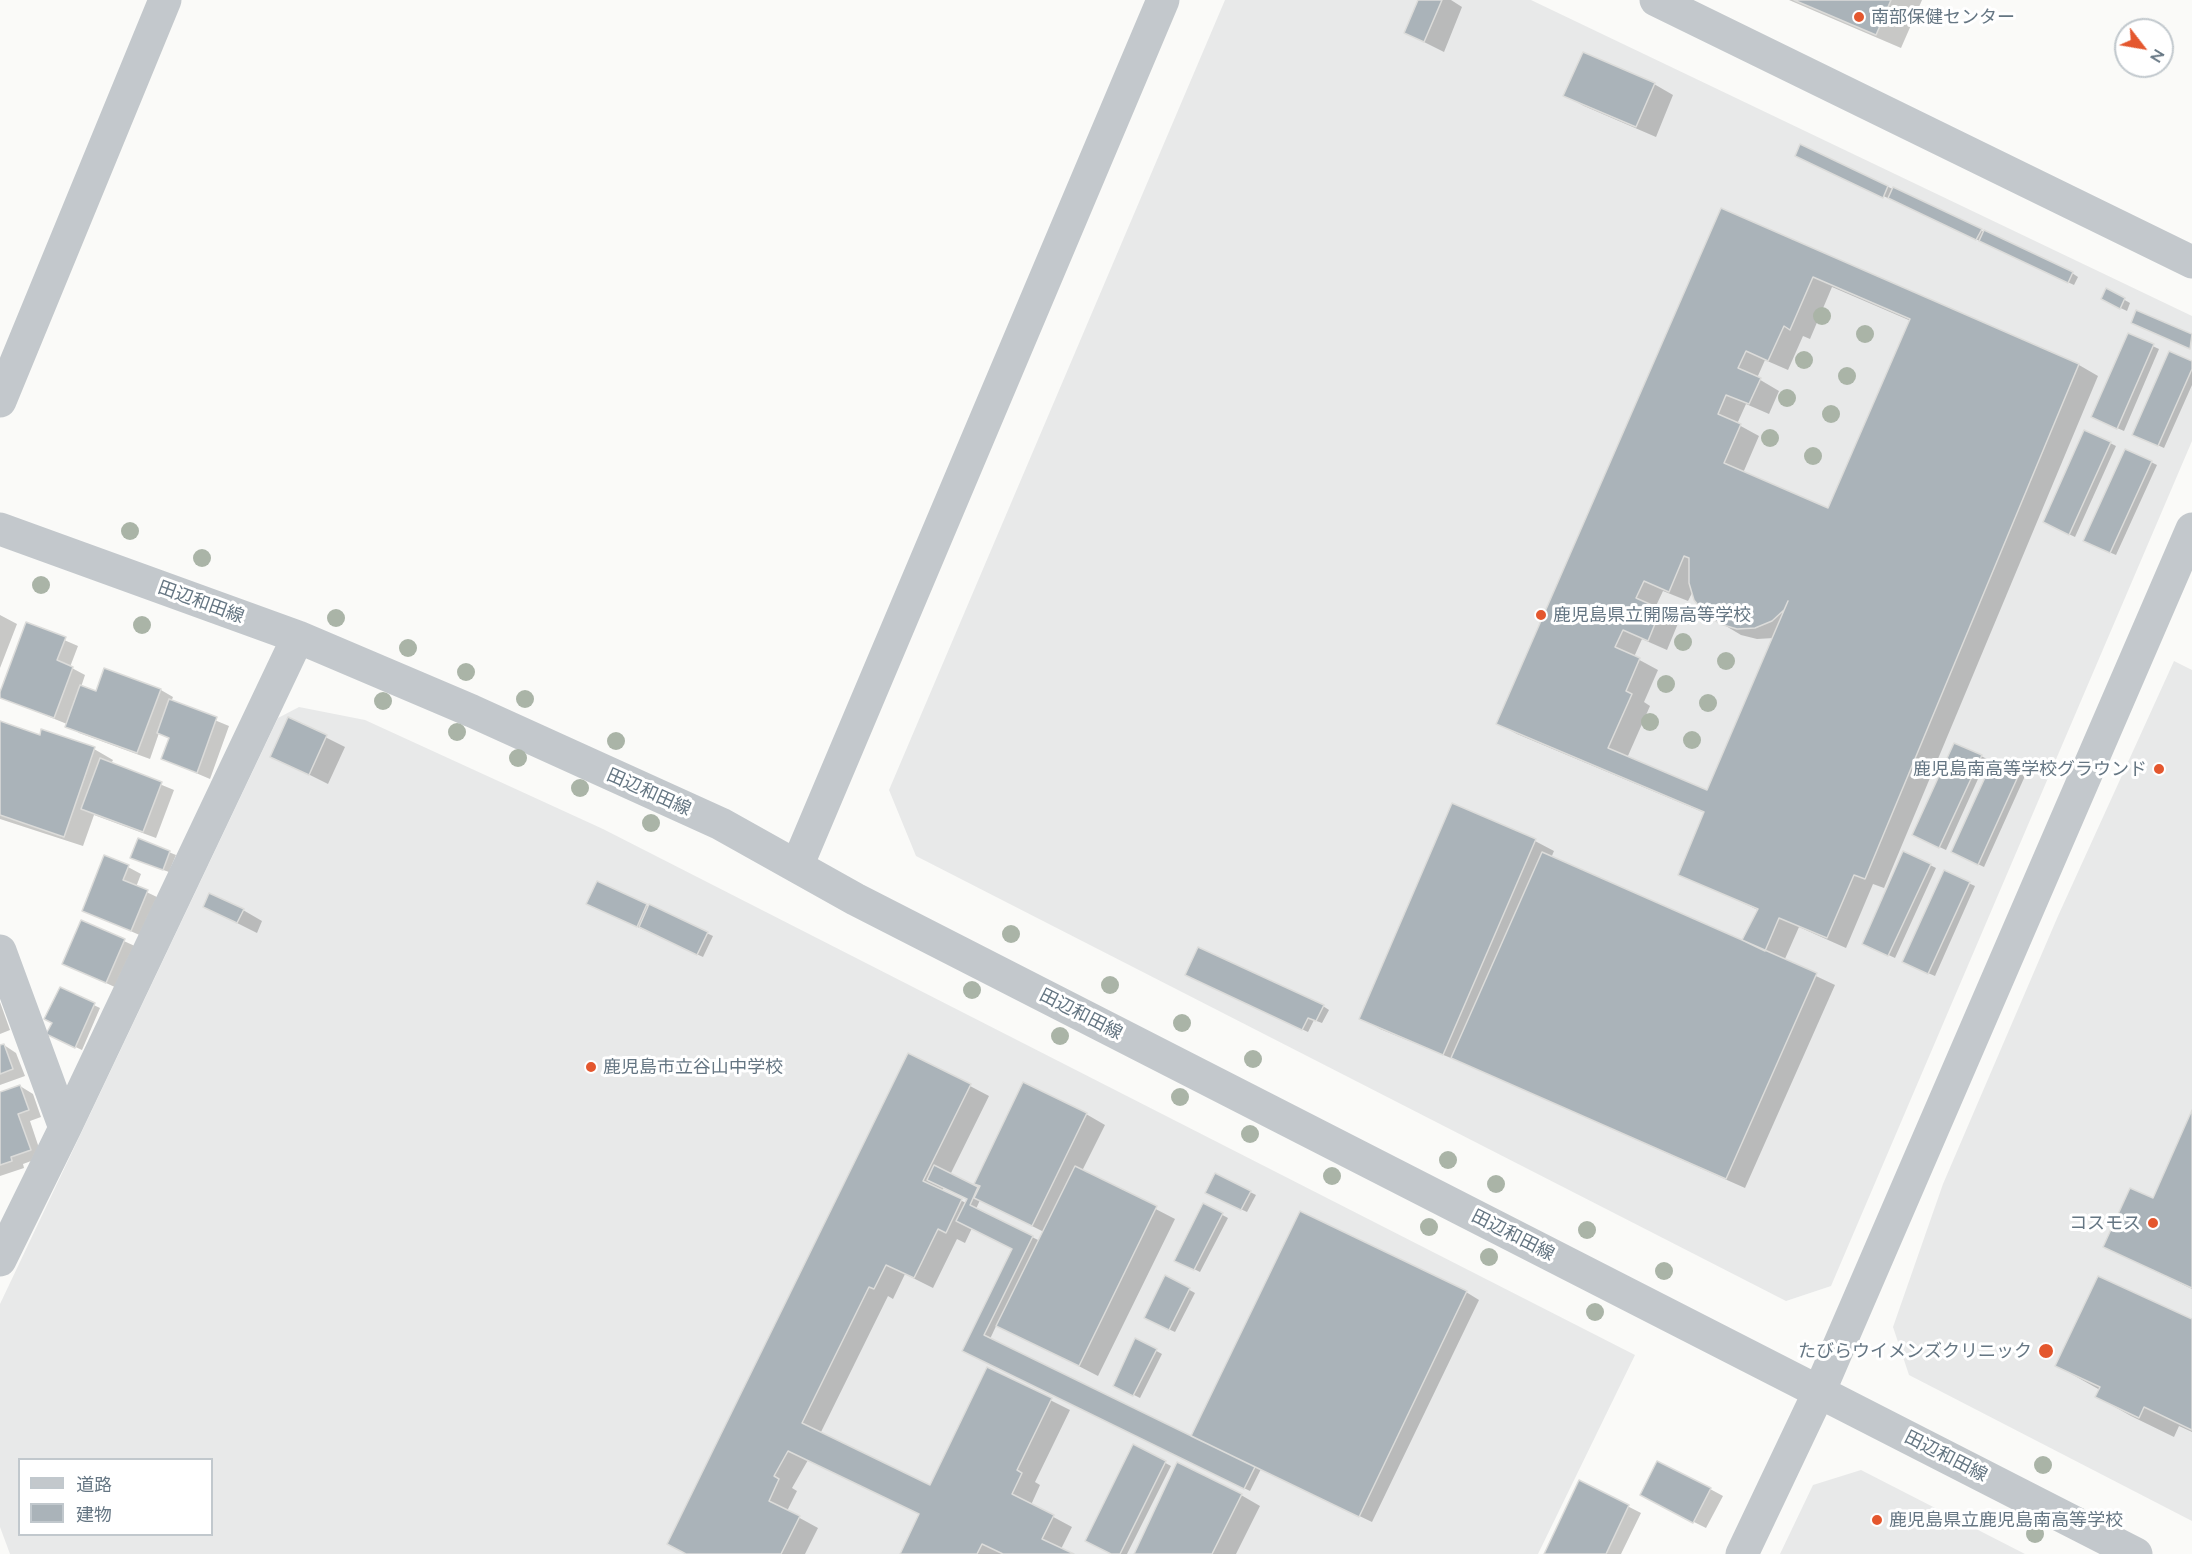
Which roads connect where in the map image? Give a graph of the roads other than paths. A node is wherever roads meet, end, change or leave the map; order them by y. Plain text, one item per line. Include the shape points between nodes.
1 (165, 0) edge
2 (1163, 0) edge
3 (1656, 0) edge
4 (2192, 262) edge
5 (0, 401) edge
6 (0, 529) edge
7 (2192, 529) edge
8 (298, 637) junction
9 (797, 866) junction
10 (0, 951) edge
11 (65, 1128) junction
12 (0, 1260) edge
13 (1818, 1392) junction
14 (1742, 1554) edge
15 (2136, 1554) edge

1 - 5 street
2 - 9 street
3 - 4 street
6 - 8 street, 田辺和田線
7 - 13 street
8 - 9 street, 田辺和田線 via 721,824
8 - 11 street
9 - 13 street, 田辺和田線
10 - 11 street
11 - 12 street
13 - 14 street
13 - 15 street, 田辺和田線

